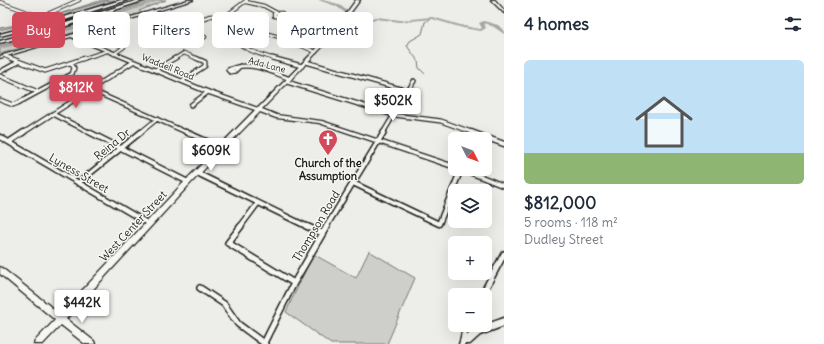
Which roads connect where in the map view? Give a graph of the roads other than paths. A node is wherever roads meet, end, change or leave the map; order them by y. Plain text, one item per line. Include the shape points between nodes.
1 (67, 0) edge
2 (79, 0) edge
3 (125, 0) edge
4 (143, 0) edge
5 (191, 0) edge
6 (358, 0) edge
7 (493, 0) edge
8 (247, 1) edge
9 (0, 2) edge
10 (74, 2) junction
11 (153, 12) edge
12 (229, 12) edge
13 (504, 12) edge
14 (277, 13) dead end
15 (138, 16) edge
16 (0, 34) edge
17 (269, 34) edge
18 (72, 36) joint
19 (0, 42) edge
20 (100, 48) edge
21 (123, 48) edge
22 (245, 48) edge
23 (107, 51) junction
24 (316, 52) junction
25 (114, 54) junction
26 (5, 56) junction
27 (0, 57) edge
28 (18, 62) junction
29 (133, 62) junction
30 (71, 63) junction
31 (304, 64) junction
32 (240, 66) dead end
33 (155, 70) junction
34 (0, 72) edge
35 (0, 76) edge
36 (289, 80) junction
37 (182, 81) junction
38 (414, 81) dead end
39 (91, 90) junction
40 (408, 91) junction
41 (38, 92) junction
42 (208, 92) junction
43 (0, 100) edge
44 (191, 105) dead end
45 (260, 110) junction
46 (53, 114) junction
47 (394, 115) junction
48 (157, 119) junction
49 (0, 137) edge
50 (9, 142) junction
51 (378, 142) junction
52 (504, 144) edge
53 (222, 148) junction
54 (121, 149) junction
55 (448, 164) edge
56 (197, 173) junction
57 (458, 176) edge
58 (479, 176) edge
59 (188, 182) junction
60 (353, 182) junction
61 (78, 183) junction
62 (504, 186) edge
63 (258, 203) junction
64 (149, 224) junction
65 (322, 234) junction
66 (504, 254) edge
67 (0, 270) edge
68 (294, 283) junction
69 (200, 288) dead end
70 (486, 288) edge
71 (61, 320) junction
72 (504, 322) edge
73 (465, 332) edge
74 (38, 344) edge
75 (91, 344) edge
76 (265, 344) edge
77 (462, 344) edge

1 - 10 street
2 - 10 street
3 - 16 highway via 74,16
4 - 19 highway
5 - 11 main road
6 - 24 main road, West Center Street
7 - 13 main road
8 - 12 street
8 - 14 street
9 - 10 street via 41,17
15 - 18 main road
17 - 24 street
18 - 26 main road
20 - 23 main road, Waddell Road
21 - 25 street
22 - 31 street via 254,53
23 - 25 main road, Waddell Road
23 - 30 street
24 - 31 main road, West Center Street
25 - 29 main road, Waddell Road
26 - 27 main road
26 - 28 street
28 - 30 street via 45,71
28 - 34 street
29 - 33 main road, Waddell Road
29 - 39 street
30 - 41 street via 74,68 72,74
31 - 36 main road, West Center Street
31 - 40 street
32 - 36 street, Ada Lane via 253,67
33 - 37 main road, Waddell Road
33 - 37 street via 184,53 205,62 205,66
35 - 41 street
36 - 45 main road, West Center Street
36 - 47 street, Ada Lane
37 - 42 main road, Waddell Road
38 - 40 street, Thompson Road
39 - 46 street
39 - 48 street
40 - 47 street, Thompson Road
41 - 43 street via 13,105
42 - 44 street
42 - 45 main road, Waddell Road
45 - 51 main road, Waddell Road via 282,117 320,122
45 - 53 main road, West Center Street
46 - 50 street
46 - 54 street
47 - 51 street, Thompson Road
47 - 52 street, Ada Lane via 441,121
48 - 53 street
48 - 54 street, Reina Dr
49 - 50 street, Lyness Street
50 - 61 street, Lyness Street
51 - 55 main road, Waddell Road
51 - 60 street, Thompson Road
53 - 56 main road, West Center Street
54 - 59 street
54 - 61 street, Reina Dr
56 - 59 main road, West Center Street
56 - 63 street
57 - 60 street via 439,224
58 - 62 main road
59 - 64 main road, West Center Street
60 - 65 street, Thompson Road
61 - 64 street, Lyness Street
63 - 65 street
63 - 68 street via 228,243
64 - 71 main road, West Center Street
65 - 68 street, Thompson Road
66 - 70 street
67 - 71 main road
68 - 76 street, Thompson Road
69 - 76 street, Thompson Road via 224,304 238,324
71 - 74 main road, West Center Street
71 - 75 main road
72 - 77 main road via 476,332
73 - 77 street

